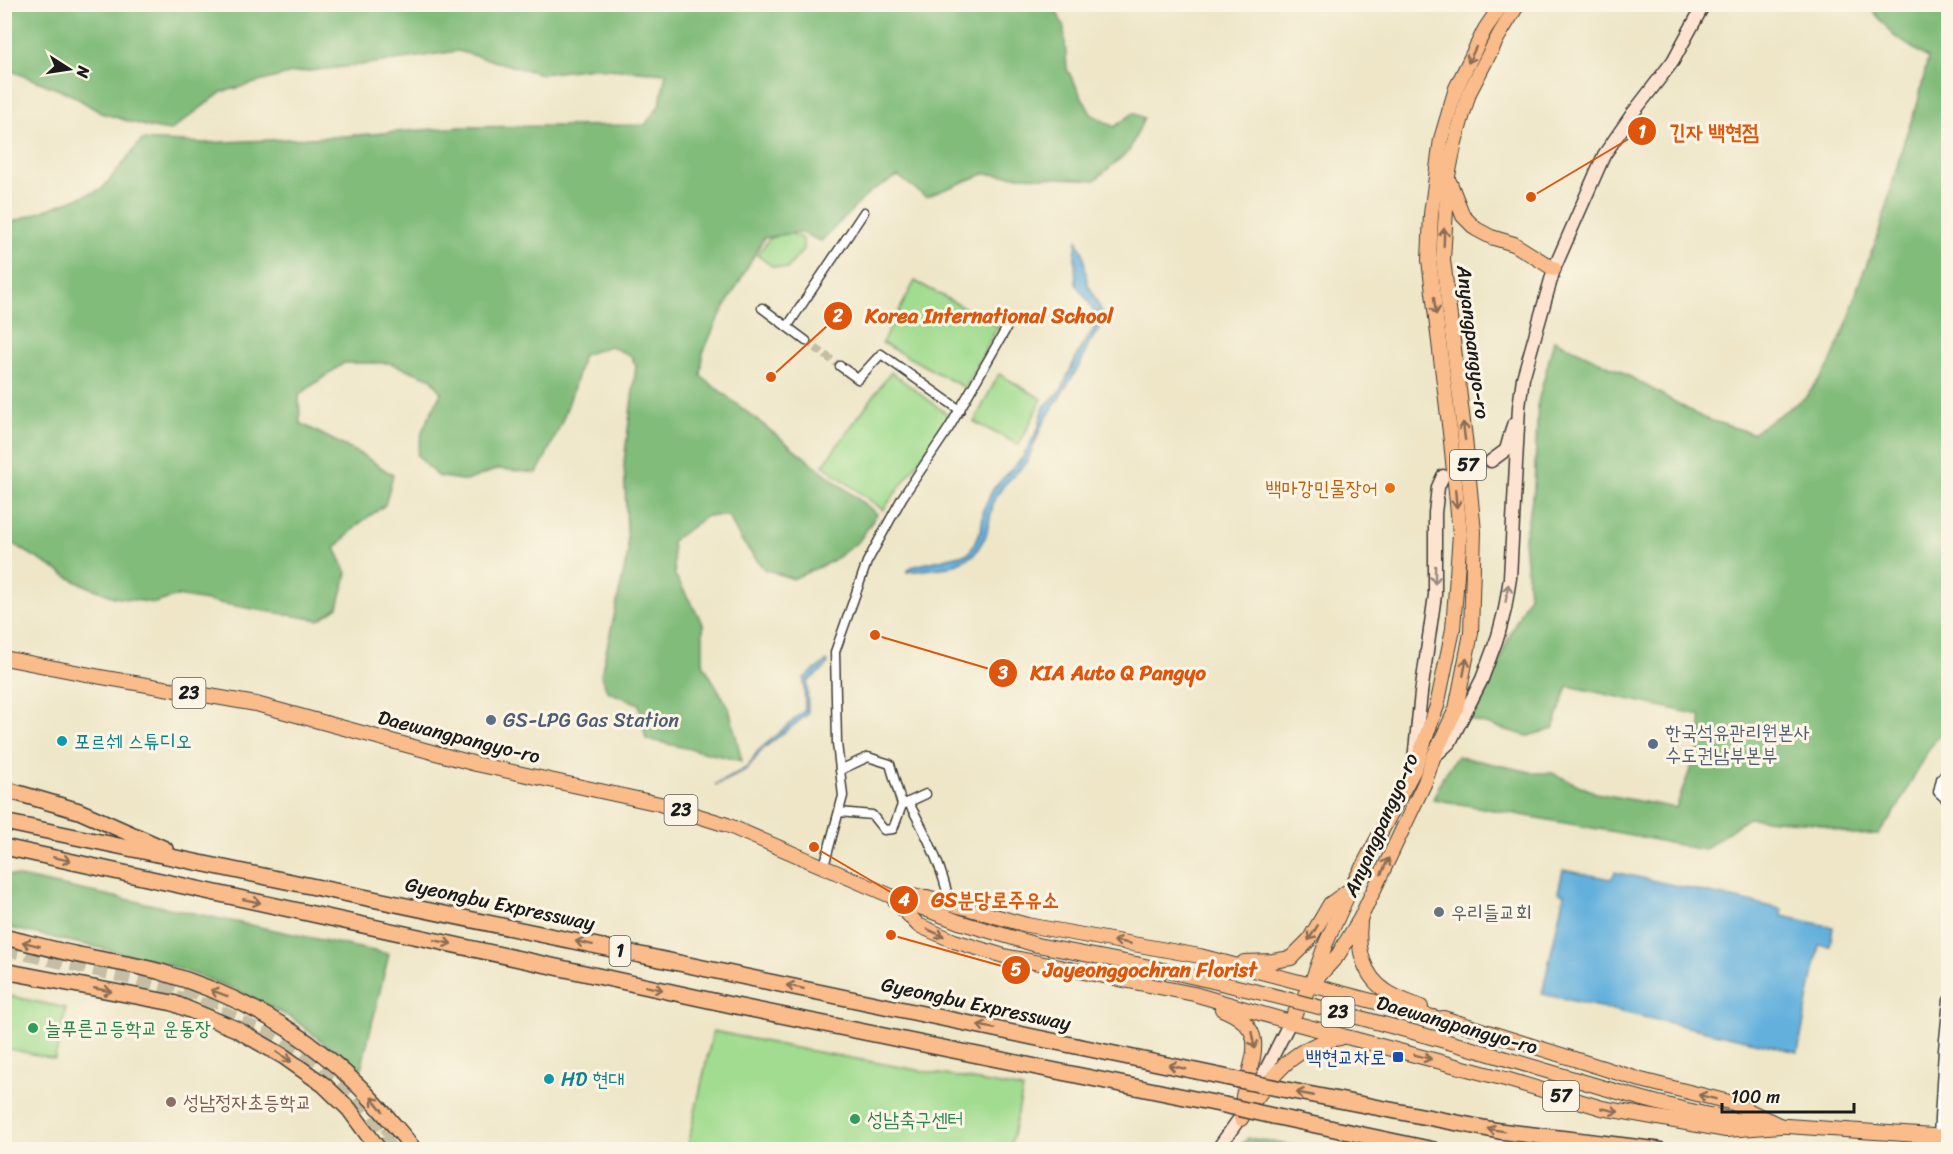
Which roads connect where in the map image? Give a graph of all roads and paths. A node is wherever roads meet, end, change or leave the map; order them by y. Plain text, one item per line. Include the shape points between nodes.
1 (1502, 4) edge
2 (1518, 4) edge
3 (1704, 4) edge
4 (1449, 176) junction
5 (864, 212) dead end
6 (1554, 269) junction
7 (762, 308) dead end
8 (787, 327) junction
9 (1006, 329) dead end
10 (806, 341) tunnel mouth
11 (840, 366) tunnel mouth
12 (1519, 407) junction
13 (960, 410) junction
14 (1516, 474) junction
15 (1443, 476) dead end
16 (4, 658) edge
17 (1433, 758) junction
18 (1948, 769) edge
19 (840, 770) junction
20 (1413, 770) junction
21 (4, 789) edge
22 (926, 794) dead end
23 (1948, 801) edge
24 (905, 803) junction
25 (838, 812) junction
26 (4, 822) edge
27 (4, 847) edge
28 (193, 861) junction
29 (824, 866) junction
30 (1350, 890) junction
31 (891, 896) junction
32 (950, 904) junction
33 (1360, 919) junction
34 (4, 937) edge
35 (1200, 956) junction
36 (4, 971) edge
37 (1311, 984) junction
38 (1194, 994) junction
39 (1948, 1000) edge
40 (1290, 1022) junction
41 (1452, 1022) junction
42 (1346, 1037) junction
43 (1241, 1119) junction
44 (1780, 1126) junction
45 (1943, 1137) edge
46 (379, 1149) edge
47 (414, 1149) edge
48 (1217, 1149) edge
49 (1434, 1149) edge
50 (1659, 1149) edge

1 -> 20 main road, Anyangpangyo-ro / 57 via 1456,88 1435,174 1430,260 1460,534 1453,629 1437,706
2 - 4 main road, Anyangpangyo-ro / 57 via 1469,93
3 - 6 street via 1673,61 1604,155
4 - 6 main road via 1463,216 1476,229 1514,244
17 -> 4 main road, Anyangpangyo-ro / 57 via 1456,709 1471,633 1474,532 1443,260
5 - 8 street
6 - 12 street via 1523,378
7 - 8 street
8 - 10 street
9 - 13 street
11 - 13 street via 858,379 881,354
12 - 14 street
12 - 14 street via 1506,450 1491,462 1506,464
13 - 19 street via 902,498 867,562 835,652
17 -> 14 street via 1450,742 1482,679 1498,636 1510,578
15 -> 20 street via 1435,513 1435,595
16 - 29 main road, Daewangpangyo-ro / 23 via 256,704 476,764 660,804 727,825
33 -> 17 main road, Anyangpangyo-ro / 57
18 - 23 street via 1938,792
19 - 24 street via 868,757 890,764
19 - 25 street via 843,796
20 - 30 main road, Anyangpangyo-ro / 57
21 - 28 highway via 80,811
22 - 24 street
24 - 25 street via 893,829 884,830 872,814
24 - 32 street via 922,826 944,877
25 - 29 street
26 - 28 highway, Gyeongbu Expressway / 1
27 -> 49 highway, 1, bridge via 736,1006
50 -> 28 highway, Gyeongbu Expressway / 1, bridge via 1499,1131 1282,1089
29 - 31 main road, Daewangpangyo-ro / 23
30 -> 35 main road via 1330,904 1309,940 1291,958 1249,963
30 - 37 main road, Anyangpangyo-ro / 57
31 - 32 main road, Daewangpangyo-ro via 927,897
31 -> 38 main road, Daewangpangyo-ro via 918,925 954,941 1004,956
31 - 44 main road, Daewangpangyo-ro / 23, bridge via 1008,937 1249,988 1704,1113
35 -> 32 main road, Daewangpangyo-ro via 1027,925
33 - 37 main road, Anyangpangyo-ro / 57 via 1338,955
33 - 41 main road, 57 via 1358,938 1370,976 1385,990
47 -> 34 highway via 345,1072 268,1015 160,972
35 - 37 main road, Daewangpangyo-ro / 23
36 -> 46 highway via 173,1003 236,1029 324,1085 349,1109
37 - 40 main road, Anyangpangyo-ro / 57
37 - 41 main road, Daewangpangyo-ro
38 - 40 main road, Daewangpangyo-ro
38 -> 43 main road via 1231,1013 1247,1024 1253,1034 1255,1052
39 - 45 street via 1943,1050
40 - 42 main road, Daewangpangyo-ro / 57
40 - 43 street
44 -> 41 main road, 57 via 1733,1103 1641,1080
42 - 43 main road via 1324,1040 1298,1054 1273,1077
42 -> 44 main road, 57 via 1602,1108 1726,1130
43 - 48 street
44 - 45 main road, Daewangpangyo-ro / 23

